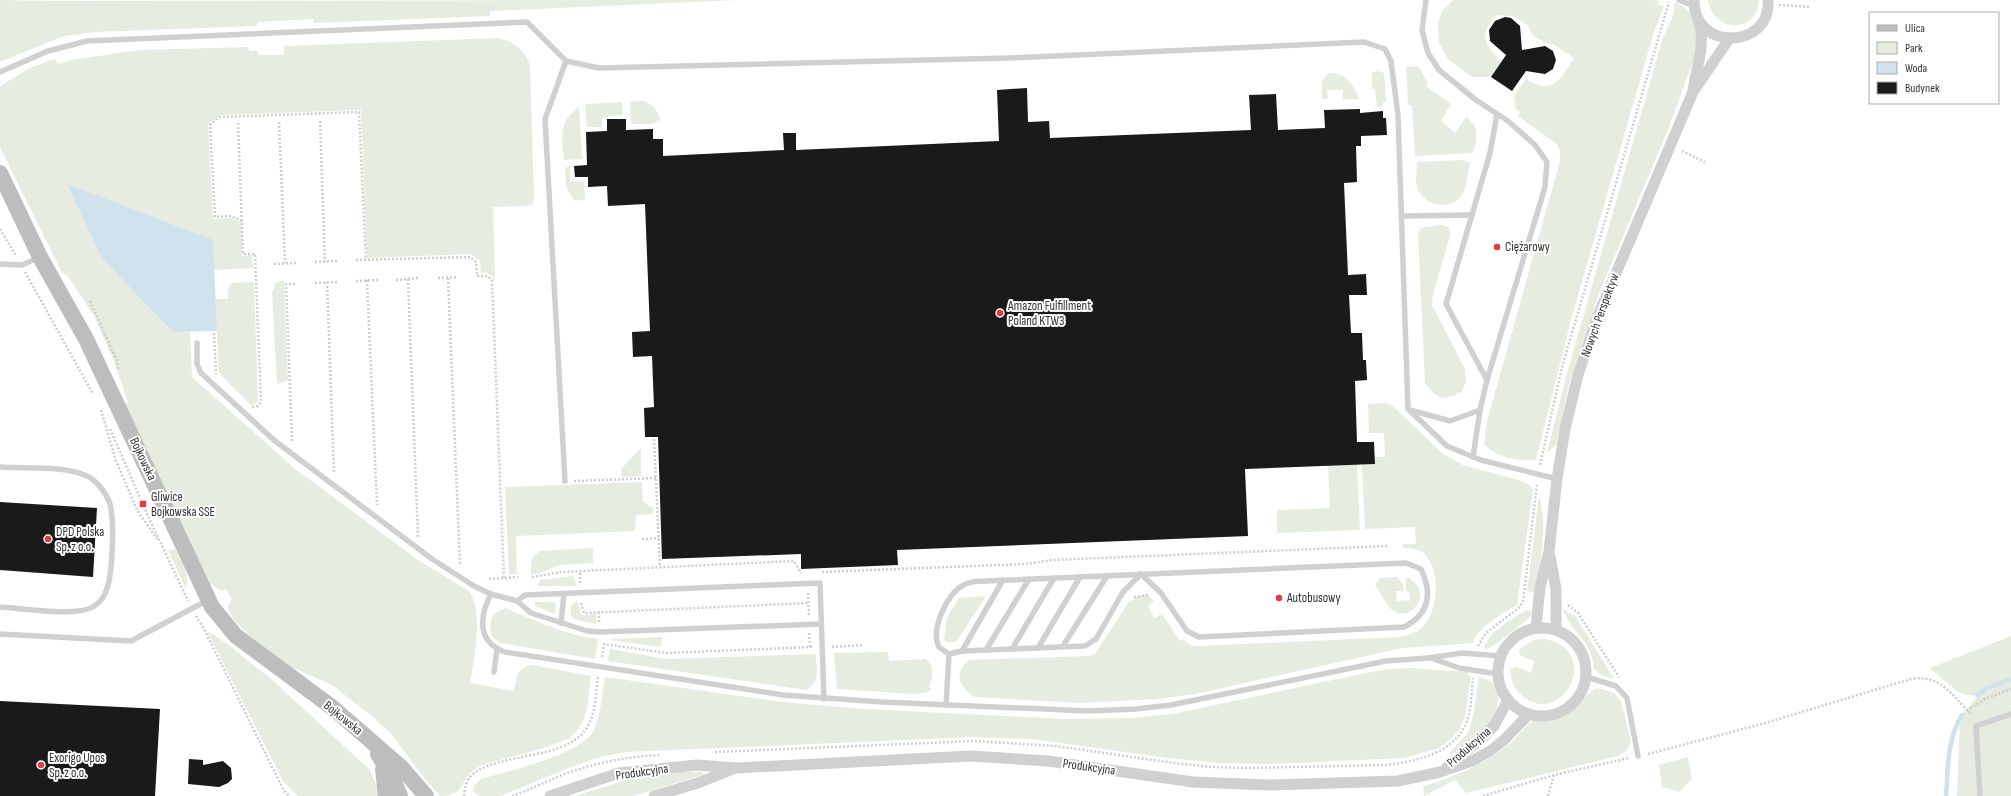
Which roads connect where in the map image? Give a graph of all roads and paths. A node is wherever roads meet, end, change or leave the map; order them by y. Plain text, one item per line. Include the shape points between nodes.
1 (1426, 0) edge
2 (1670, 0) edge
3 (1679, 0) edge
4 (1768, 2) edge
5 (1694, 3) edge
6 (1811, 7) dead end
7 (1699, 21) junction
8 (1729, 39) junction
9 (566, 61) junction
10 (0, 72) edge
11 (1693, 92) junction
12 (1498, 114) junction
13 (320, 121) dead end
14 (279, 122) dead end
15 (238, 123) dead end
16 (1670, 145) junction
17 (1705, 162) dead end
18 (0, 173) edge
19 (1472, 215) junction
20 (1401, 216) junction
21 (242, 221) junction
22 (0, 229) edge
23 (40, 257) junction
24 (356, 260) dead end
25 (366, 260) junction
26 (337, 261) dead end
27 (315, 262) dead end
28 (325, 262) junction
29 (285, 263) junction
30 (296, 263) dead end
31 (0, 264) edge
32 (274, 264) dead end
33 (22, 266) junction
34 (458, 277) dead end
35 (419, 278) dead end
36 (438, 278) dead end
37 (448, 278) junction
38 (408, 279) junction
39 (367, 280) junction
40 (378, 280) dead end
41 (396, 280) dead end
42 (356, 281) dead end
43 (327, 282) junction
44 (338, 282) dead end
45 (315, 283) dead end
46 (296, 284) dead end
47 (214, 333) dead end
48 (197, 343) dead end
49 (222, 379) dead end
50 (1487, 380) junction
51 (96, 399) dead end
52 (248, 405) dead end
53 (1408, 409) junction
54 (1480, 410) junction
55 (654, 439) dead end
56 (292, 442) dead end
57 (1473, 457) junction
58 (0, 467) edge
59 (334, 474) dead end
60 (1538, 475) junction
61 (656, 478) junction
62 (1557, 479) junction
63 (565, 481) joint
64 (376, 506) dead end
65 (418, 537) dead end
66 (659, 538) junction
67 (642, 539) dead end
68 (162, 546) junction
69 (1388, 546) dead end
70 (1549, 551) junction
71 (460, 565) dead end
72 (660, 567) junction
73 (580, 572) junction
74 (808, 573) dead end
75 (815, 573) dead end
76 (1141, 574) junction
77 (1107, 576) junction
78 (518, 577) dead end
79 (532, 577) dead end
80 (1080, 577) junction
81 (1054, 578) junction
82 (489, 579) dead end
83 (504, 579) junction
84 (1029, 579) junction
85 (1003, 580) junction
86 (580, 586) dead end
87 (808, 592) dead end
88 (491, 594) junction
89 (564, 594) junction
90 (580, 599) dead end
91 (209, 600) junction
92 (517, 601) junction
93 (1523, 601) junction
94 (1539, 602) junction
95 (1555, 602) junction
96 (809, 603) junction
97 (0, 607) edge
98 (192, 609) junction
99 (599, 612) junction
100 (809, 617) dead end
101 (561, 623) junction
102 (821, 624) junction
103 (599, 625) dead end
104 (1536, 627) junction
105 (1556, 629) junction
106 (809, 632) dead end
107 (0, 634) edge
108 (862, 645) dead end
109 (1063, 646) junction
110 (822, 647) junction
111 (810, 648) junction
112 (1038, 648) junction
113 (1477, 648) dead end
114 (1012, 649) junction
115 (497, 650) junction
116 (986, 650) junction
117 (962, 651) junction
118 (949, 654) junction
119 (1501, 656) junction
120 (1428, 658) junction
121 (600, 667) junction
122 (494, 672) dead end
123 (1498, 674) junction
124 (1587, 677) junction
125 (2011, 689) edge
126 (1627, 698) junction
127 (824, 699) junction
128 (1508, 700) junction
129 (946, 705) junction
130 (1967, 710) junction
131 (1529, 714) junction
132 (2011, 714) edge
133 (1972, 715) dead end
134 (367, 738) junction
135 (1638, 756) junction
136 (381, 758) junction
137 (736, 768) junction
138 (1440, 772) junction
139 (1554, 775) junction
140 (290, 796) edge
141 (386, 796) edge
142 (400, 796) edge
143 (426, 796) edge
144 (464, 796) edge
145 (550, 796) edge
146 (654, 796) edge
147 (1483, 796) edge
148 (1548, 796) edge
149 (1980, 796) edge

1 - 12 lane via 1422,30 1428,53 1439,70
2 - 60 path via 1562,367
3 - 5 lane
4 - 6 path
4 - 8 street via 1766,16 1760,25 1741,38
5 - 7 street, Nowych Perspektyw
7 - 8 street via 1707,30
7 - 11 street, Nowych Perspektyw via 1702,45
8 - 11 street, Nowych Perspektyw
9 - 10 lane via 527,22 87,41 48,51
9 - 20 lane via 607,67 1008,58 1364,42 1385,49 1391,61 1398,115
9 - 63 lane via 545,119
11 - 16 street, Nowych Perspektyw
12 - 19 lane
12 - 50 lane via 1535,146 1547,162 1545,187
13 - 28 path
14 - 29 path
15 - 21 path
16 - 17 path
16 - 62 street, Nowych Perspektyw via 1597,318 1578,375 1565,428
18 - 23 street, Bojkowska
19 - 20 lane
19 - 50 lane via 1446,304
20 - 53 lane
21 - 25 path via 230,216 215,217 210,125 219,117 359,112
21 - 52 path via 243,254 255,254 261,402 253,408
22 - 33 path
23 - 33 lane
23 - 91 street, Bojkowska via 86,339
24 - 25 path
25 - 83 path via 470,257 476,262 477,276 487,276 492,280
26 - 28 path
27 - 28 path
29 - 30 path
29 - 32 path
31 - 33 lane
33 - 51 path
34 - 37 path
35 - 38 path
36 - 37 path
37 - 71 path
38 - 41 path
38 - 65 path
39 - 40 path
39 - 42 path
39 - 64 path
43 - 44 path
43 - 45 path
43 - 59 path
46 - 56 path via 286,284
47 - 49 path via 216,374
48 - 88 lane via 201,373 275,441 414,547 474,586
50 - 54 lane
53 - 54 lane via 1450,422
53 - 57 lane via 1447,446
54 - 57 lane
55 - 61 path
57 - 60 lane
58 - 97 lane via 65,470 88,476 109,501 112,530 107,590 102,600 92,608 76,612
60 - 62 lane
60 - 93 path
61 - 63 path
61 - 66 path
62 - 70 street, Nowych Perspektyw
66 - 67 path
66 - 72 path
68 - 68 path via 127,469 100,406 116,461 137,510
68 - 98 path
69 - 75 path
70 - 94 street, Nowych Perspektyw
70 - 95 street, Nowych Perspektyw via 1556,588
72 - 73 path
72 - 74 path via 794,561 801,573
73 - 79 path
73 - 86 path
76 - 76 lane via 1160,593 1187,631 1199,636 1404,627 1415,621 1424,610 1429,592 1421,569 1406,563
76 - 77 lane
76 - 109 lane via 1123,592 1096,639 1085,646
77 - 80 lane
77 - 109 lane
78 - 83 path
80 - 81 lane
80 - 112 lane
81 - 84 lane
81 - 114 lane
82 - 83 path
84 - 85 lane
84 - 116 lane
85 - 117 lane
85 - 118 lane via 971,582 961,586 950,598 938,620 936,635 939,647
87 - 96 path
88 - 92 lane
88 - 115 lane via 485,609 483,625 486,640
89 - 92 lane via 525,595
89 - 101 lane
89 - 102 lane via 820,584
90 - 99 path via 584,613
91 - 98 lane
91 - 134 street, Bojkowska via 236,636
92 - 101 lane via 531,613
93 - 94 path
93 - 113 path via 1520,607 1482,637
94 - 104 street, Nowych Perspektyw
95 - 105 street, Nowych Perspektyw
95 - 126 path via 1572,607 1578,613 1621,680
96 - 99 path
96 - 100 path
98 - 107 lane via 131,641
98 - 140 path via 284,791
99 - 103 path
101 - 102 lane via 587,631 606,632
102 - 110 lane
104 - 105 street
104 - 119 street via 1516,636
105 - 124 street via 1570,637 1580,648 1586,662
106 - 111 path
108 - 110 path
109 - 112 lane
110 - 111 path
110 - 127 lane
111 - 121 path via 666,653 604,644
112 - 114 lane
114 - 116 lane
115 - 121 lane
115 - 122 lane
116 - 117 lane
117 - 118 lane
118 - 129 lane
119 - 120 lane via 1462,653
119 - 123 street
120 - 123 lane via 1460,668
120 - 129 lane via 1365,664 1206,699 1136,709 1080,710
121 - 127 lane
121 - 144 path via 591,717 580,737 567,745 489,766 473,774 465,785
123 - 128 street via 1502,691
124 - 126 lane via 1616,686
124 - 131 street via 1583,691 1574,704 1562,712 1547,716
125 - 130 path via 1985,699
126 - 135 lane
127 - 129 lane
128 - 131 street via 1519,710
128 - 138 street, Produkcyjna via 1494,726
130 - 133 path
130 - 135 path via 1945,687 1930,678 1921,677 1762,724
131 - 138 street, Produkcyjna via 1490,751 1472,761
132 - 149 lane via 1976,726
134 - 136 street, Bojkowska
134 - 143 street, Bojkowska via 401,767
135 - 139 path
136 - 141 street
136 - 142 street, Bojkowska
137 - 138 street, Produkcyjna via 971,756 1048,761 1193,782 1269,785 1398,781
137 - 145 street, Produkcyjna via 697,765 619,773
137 - 146 street, Produkcyjna
139 - 147 path
139 - 148 path

